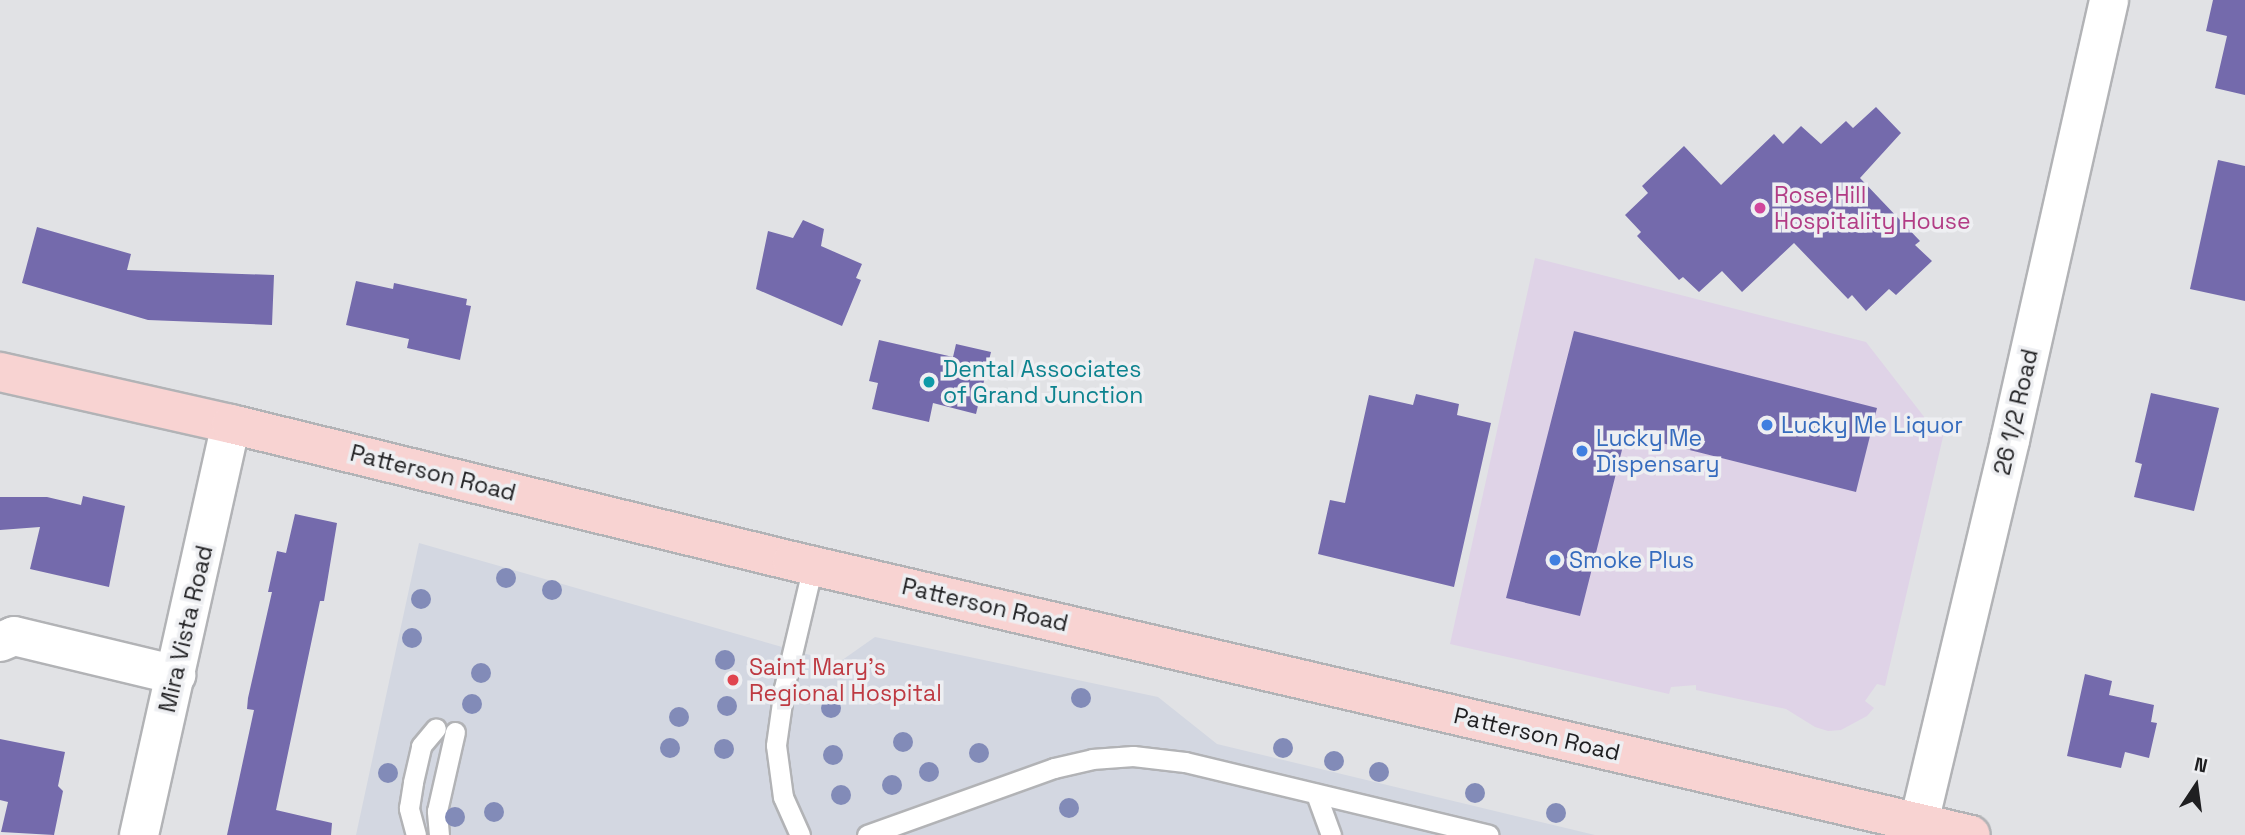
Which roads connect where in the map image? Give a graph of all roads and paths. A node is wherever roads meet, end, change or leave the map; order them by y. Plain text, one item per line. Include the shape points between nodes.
1 (2109, 0) edge
2 (0, 372) edge
3 (231, 424) junction
4 (813, 565) junction
5 (0, 642) edge
6 (176, 675) junction
7 (1316, 794) junction
8 (1918, 829) edge
9 (139, 835) edge
10 (416, 835) edge
11 (439, 835) edge
12 (800, 835) edge
13 (867, 835) edge
14 (1331, 835) edge
15 (1488, 835) edge
16 (1971, 835) edge

1 - 8 main road, 26 1/2 Road
2 - 3 main road, Patterson Road
3 - 4 main road, Patterson Road
3 - 6 main road, Mira Vista Road
4 - 8 main road, Patterson Road
4 - 12 lane via 775,745 783,797
5 - 6 main road via 14,636
6 - 9 main road, Mira Vista Road
7 - 13 lane via 1185,762 1133,756 1092,759 1054,768
7 - 14 lane
7 - 15 lane
8 - 16 main road, Patterson Road
10 - 11 lane via 409,808 421,746 445,730

